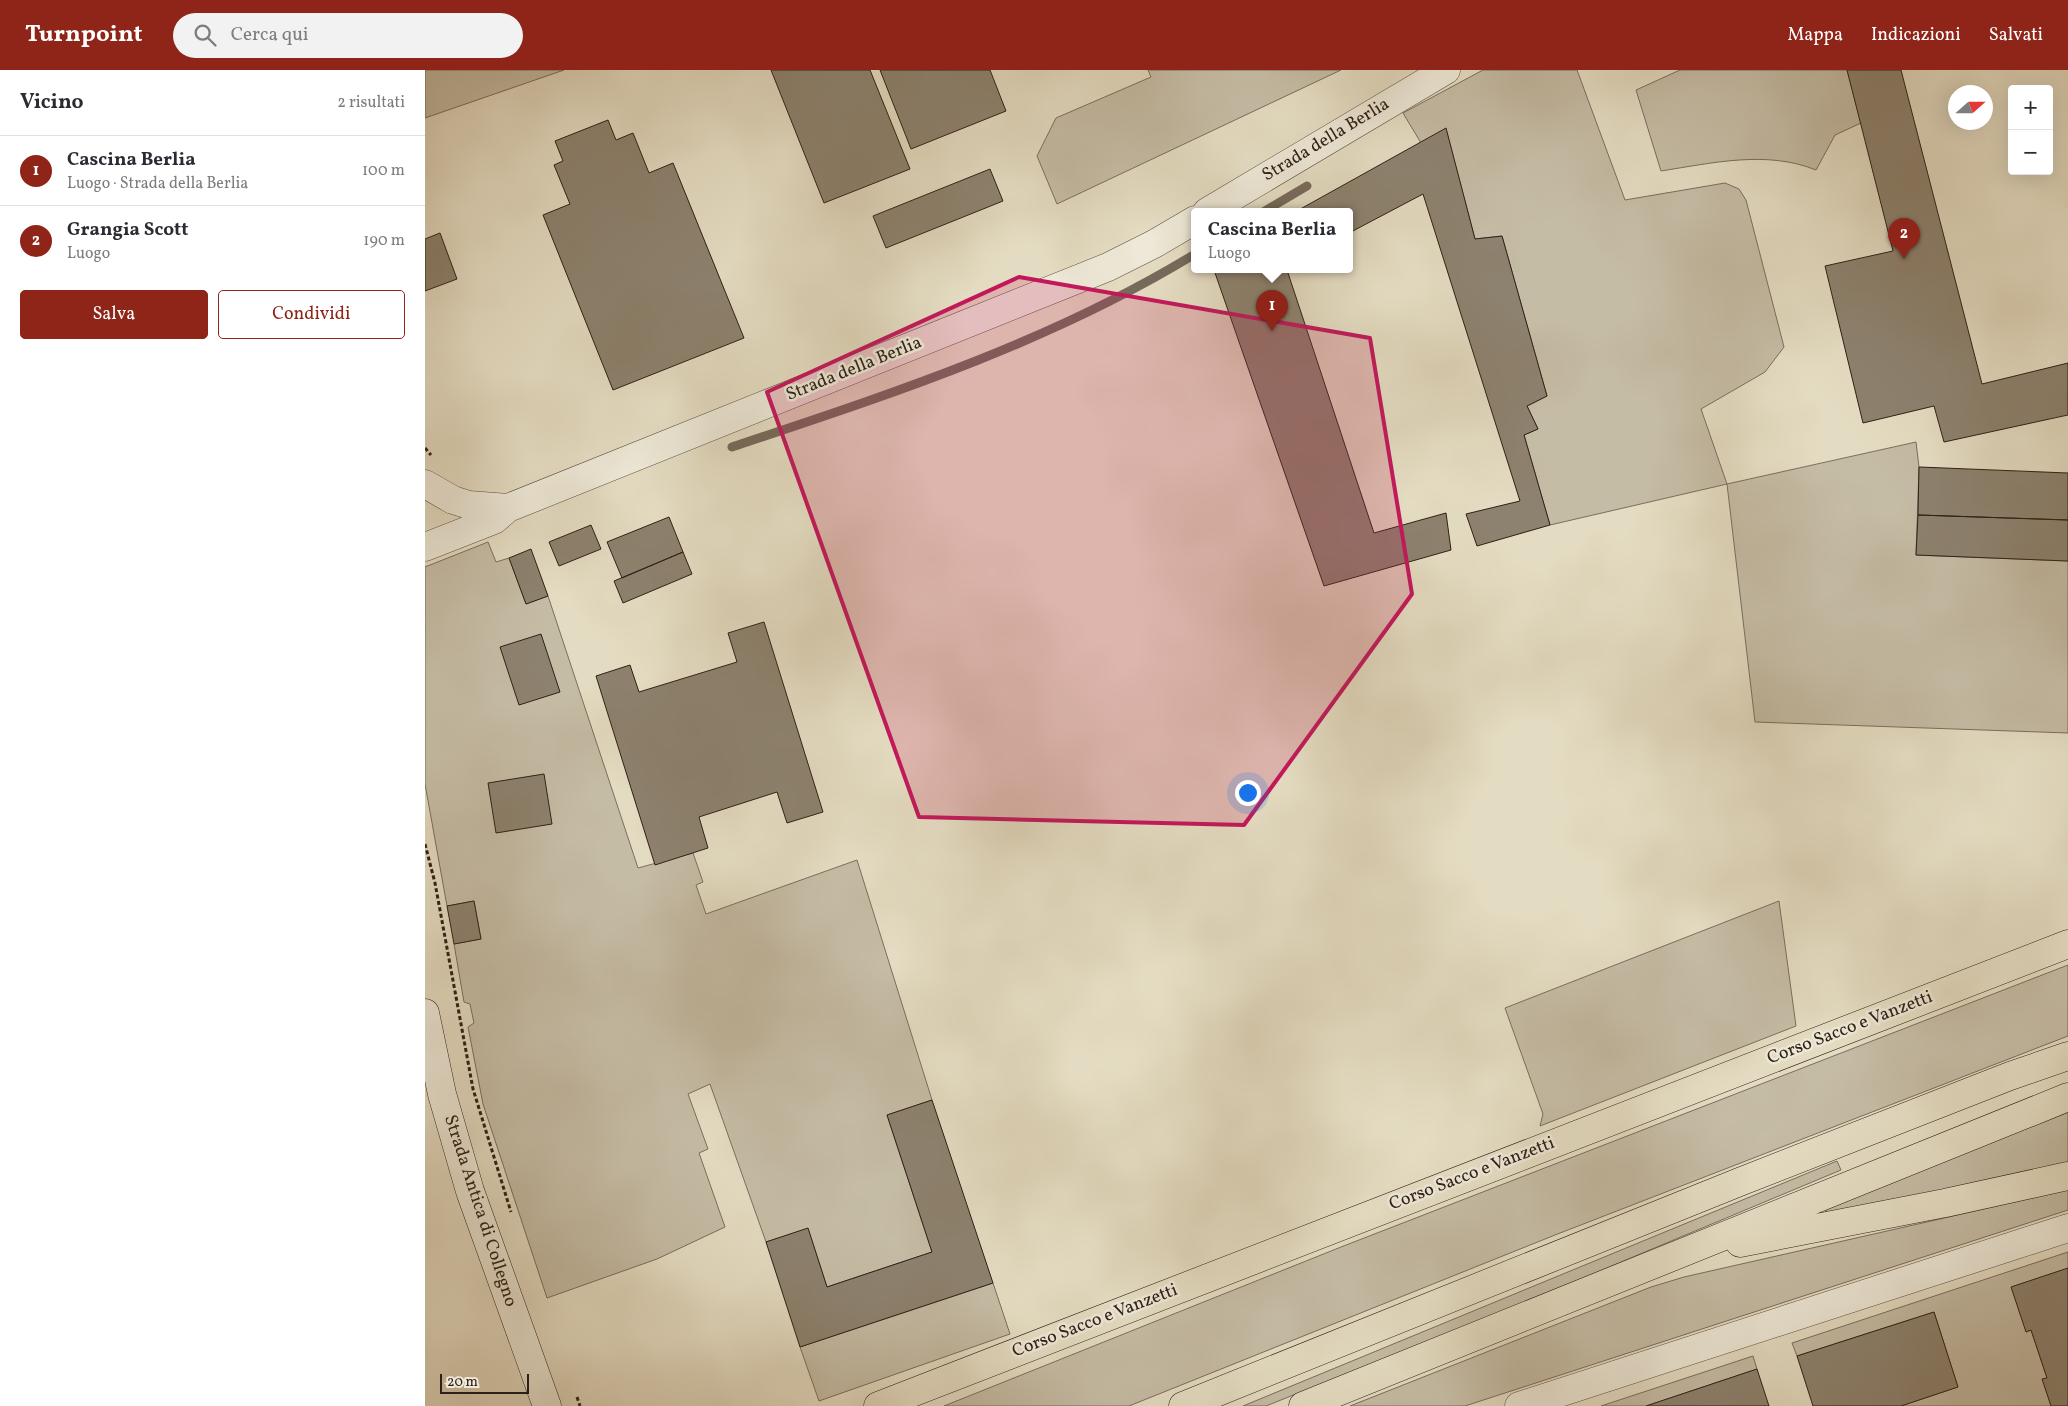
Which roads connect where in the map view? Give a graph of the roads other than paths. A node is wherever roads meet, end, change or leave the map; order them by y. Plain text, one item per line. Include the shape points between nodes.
1 (1446, 70) edge
2 (1214, 208) edge
3 (1191, 222) edge
4 (425, 484) edge
5 (508, 508) junction
6 (425, 547) edge
7 (2068, 944) edge
8 (425, 1013) edge
9 (2068, 1056) edge
10 (2068, 1096) edge
11 (2068, 1176) edge
12 (2068, 1228) edge
13 (1677, 1255) junction
14 (547, 1406) edge
15 (877, 1406) edge
16 (1183, 1406) edge
17 (1303, 1406) edge
18 (1519, 1406) edge

1 - 2 street, Strada della Berlia
3 - 5 street, Strada della Berlia via 1108,267
4 - 5 street, Strada della Berlia via 469,505
5 - 6 street, Strada della Berlia via 494,520
7 - 15 main road, Corso Sacco e Vanzetti
8 - 14 street, Strada Antica di Collegno via 442,1094 470,1191
9 - 16 main road via 1742,1181
10 - 13 main road
11 - 13 main road
12 - 18 street
13 - 17 main road

